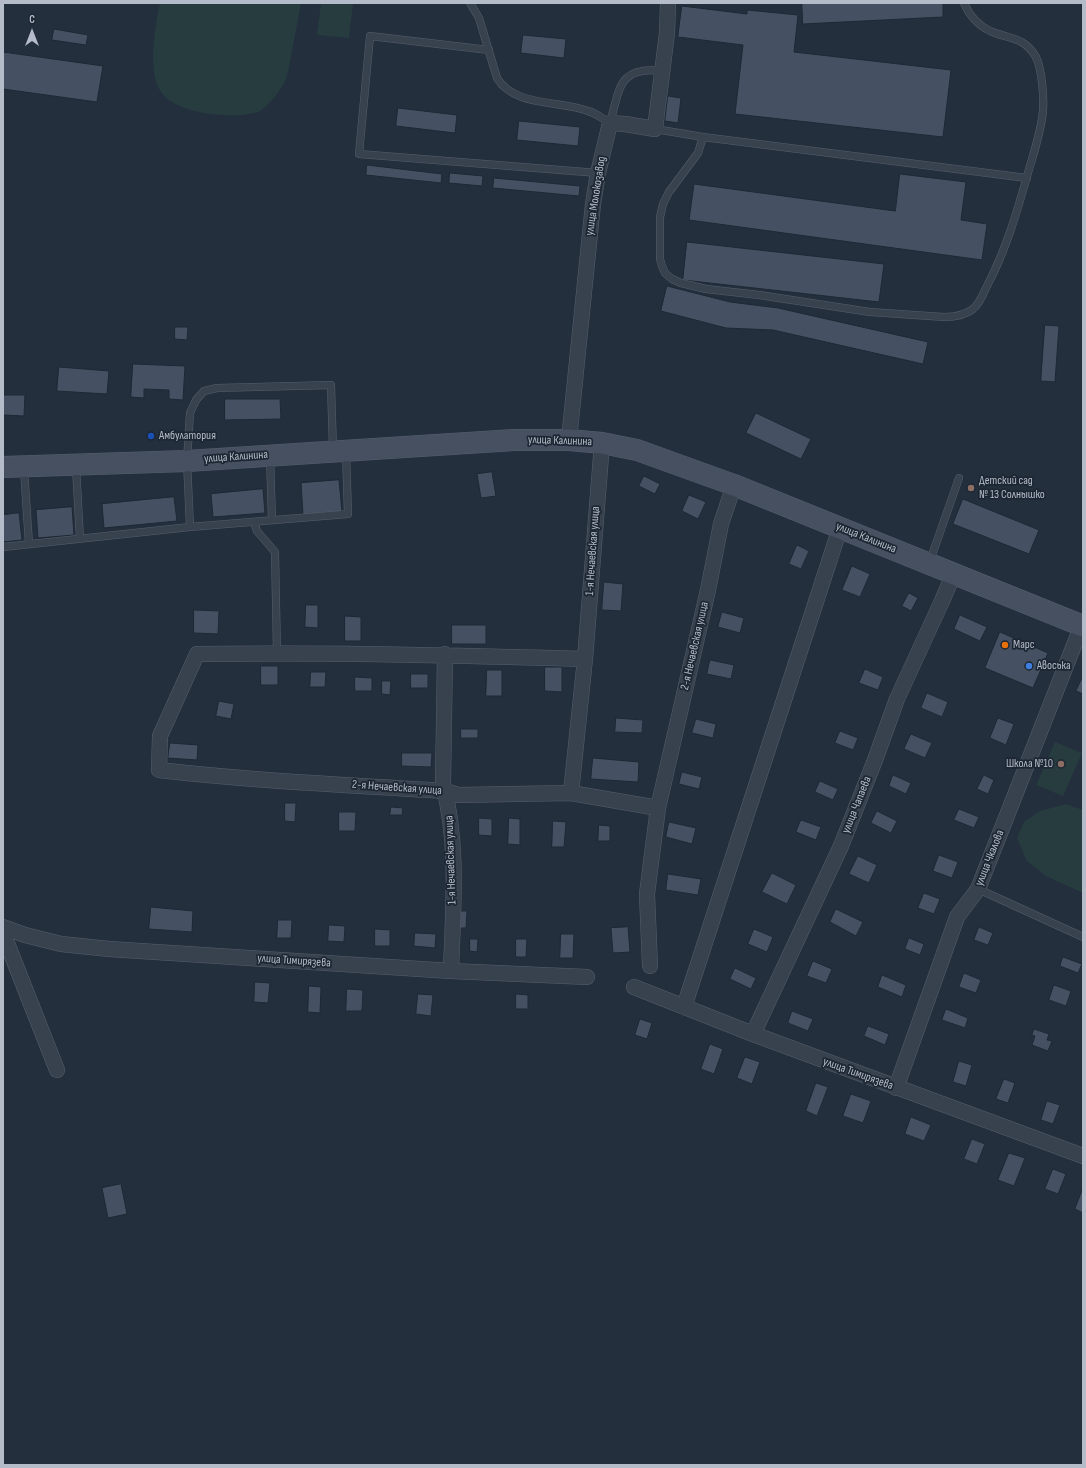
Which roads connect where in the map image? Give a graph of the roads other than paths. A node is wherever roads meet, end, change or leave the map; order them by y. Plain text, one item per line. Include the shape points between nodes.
1 (470, 3) edge
2 (668, 3) edge
3 (964, 3) edge
4 (489, 50) junction
5 (663, 71) junction
6 (610, 123) junction
7 (655, 129) junction
8 (702, 137) junction
9 (598, 173) junction
10 (1027, 178) junction
11 (569, 440) junction
12 (602, 443) junction
13 (339, 450) junction
14 (270, 455) junction
15 (187, 461) junction
16 (76, 464) junction
17 (23, 466) junction
18 (3, 467) edge
19 (959, 478) dead end
20 (734, 485) junction
21 (272, 520) junction
22 (254, 522) junction
23 (190, 527) junction
24 (840, 528) junction
25 (80, 539) junction
26 (29, 544) junction
27 (3, 547) edge
28 (929, 563) junction
29 (954, 573) junction
30 (1083, 626) edge
31 (277, 653) junction
32 (445, 654) junction
33 (585, 659) junction
34 (445, 791) junction
35 (572, 793) junction
36 (658, 808) junction
37 (978, 889) junction
38 (3, 927) edge
39 (3, 933) edge
40 (1083, 937) edge
41 (650, 966) dead end
42 (451, 971) junction
43 (587, 977) dead end
44 (634, 987) dead end
45 (684, 1007) junction
46 (753, 1034) junction
47 (57, 1070) dead end
48 (896, 1088) junction
49 (1083, 1156) edge

1 - 4 lane via 479,18
2 - 5 street
3 - 10 lane via 976,22 990,31 1021,41 1036,57 1043,110 1036,149
4 - 6 lane via 497,78 507,90 526,98 588,111
4 - 9 lane via 370,36 359,154
5 - 6 lane via 642,70 626,77 621,84
5 - 7 street
6 - 7 street
6 - 9 street, улица Молокозавод
7 - 8 lane
8 - 10 lane
8 - 10 lane via 698,153 663,204 660,218 660,259 665,273 681,283 706,289 870,312 944,318 955,317 973,309 996,269 1010,236
9 - 11 street, улица Молокозавод via 589,235
11 - 12 main road, улица Калинина
11 - 13 main road, улица Калинина via 514,440
12 - 20 main road, улица Калинина via 638,450
12 - 33 street, 1-я Нечаевская улица
13 - 14 main road, улица Калинина
13 - 15 lane via 331,385 217,388 204,391 190,413
13 - 21 lane via 348,514
14 - 15 main road, улица Калинина
14 - 21 lane
15 - 16 main road, улица Калинина
15 - 23 lane
16 - 17 main road, улица Калинина
16 - 25 lane
17 - 18 main road, улица Калинина
17 - 26 lane
19 - 28 lane
20 - 24 main road, улица Калинина
20 - 36 street, 2-я Нечаевская улица via 721,524
21 - 22 lane
22 - 23 lane
22 - 31 lane via 256,531 276,552
23 - 25 lane
24 - 28 main road, улица Калинина
24 - 45 street
25 - 26 lane
26 - 27 lane
28 - 29 main road, улица Калинина
29 - 30 main road, улица Калинина
29 - 46 street, улица Чапаева via 897,699 841,846
30 - 37 street, улица Чкалова
31 - 32 street
31 - 34 street, 2-я Нечаевская улица via 197,654 160,736 159,770 272,781
32 - 33 street
32 - 34 street, 1-я Нечаевская улица
33 - 35 street, 1-я Нечаевская улица
34 - 35 street, 2-я Нечаевская улица via 458,795
34 - 42 street, 1-я Нечаевская улица via 452,848
35 - 36 street, 2-я Нечаевская улица
36 - 41 street, 2-я Нечаевская улица via 647,894
37 - 40 lane
37 - 48 street, улица Чкалова via 957,917
38 - 42 street, улица Тимирязева via 61,944 109,949
39 - 47 street
42 - 43 street, улица Тимирязева
44 - 45 street, улица Тимирязева
45 - 46 street, улица Тимирязева
46 - 48 street, улица Тимирязева
48 - 49 street, улица Тимирязева

